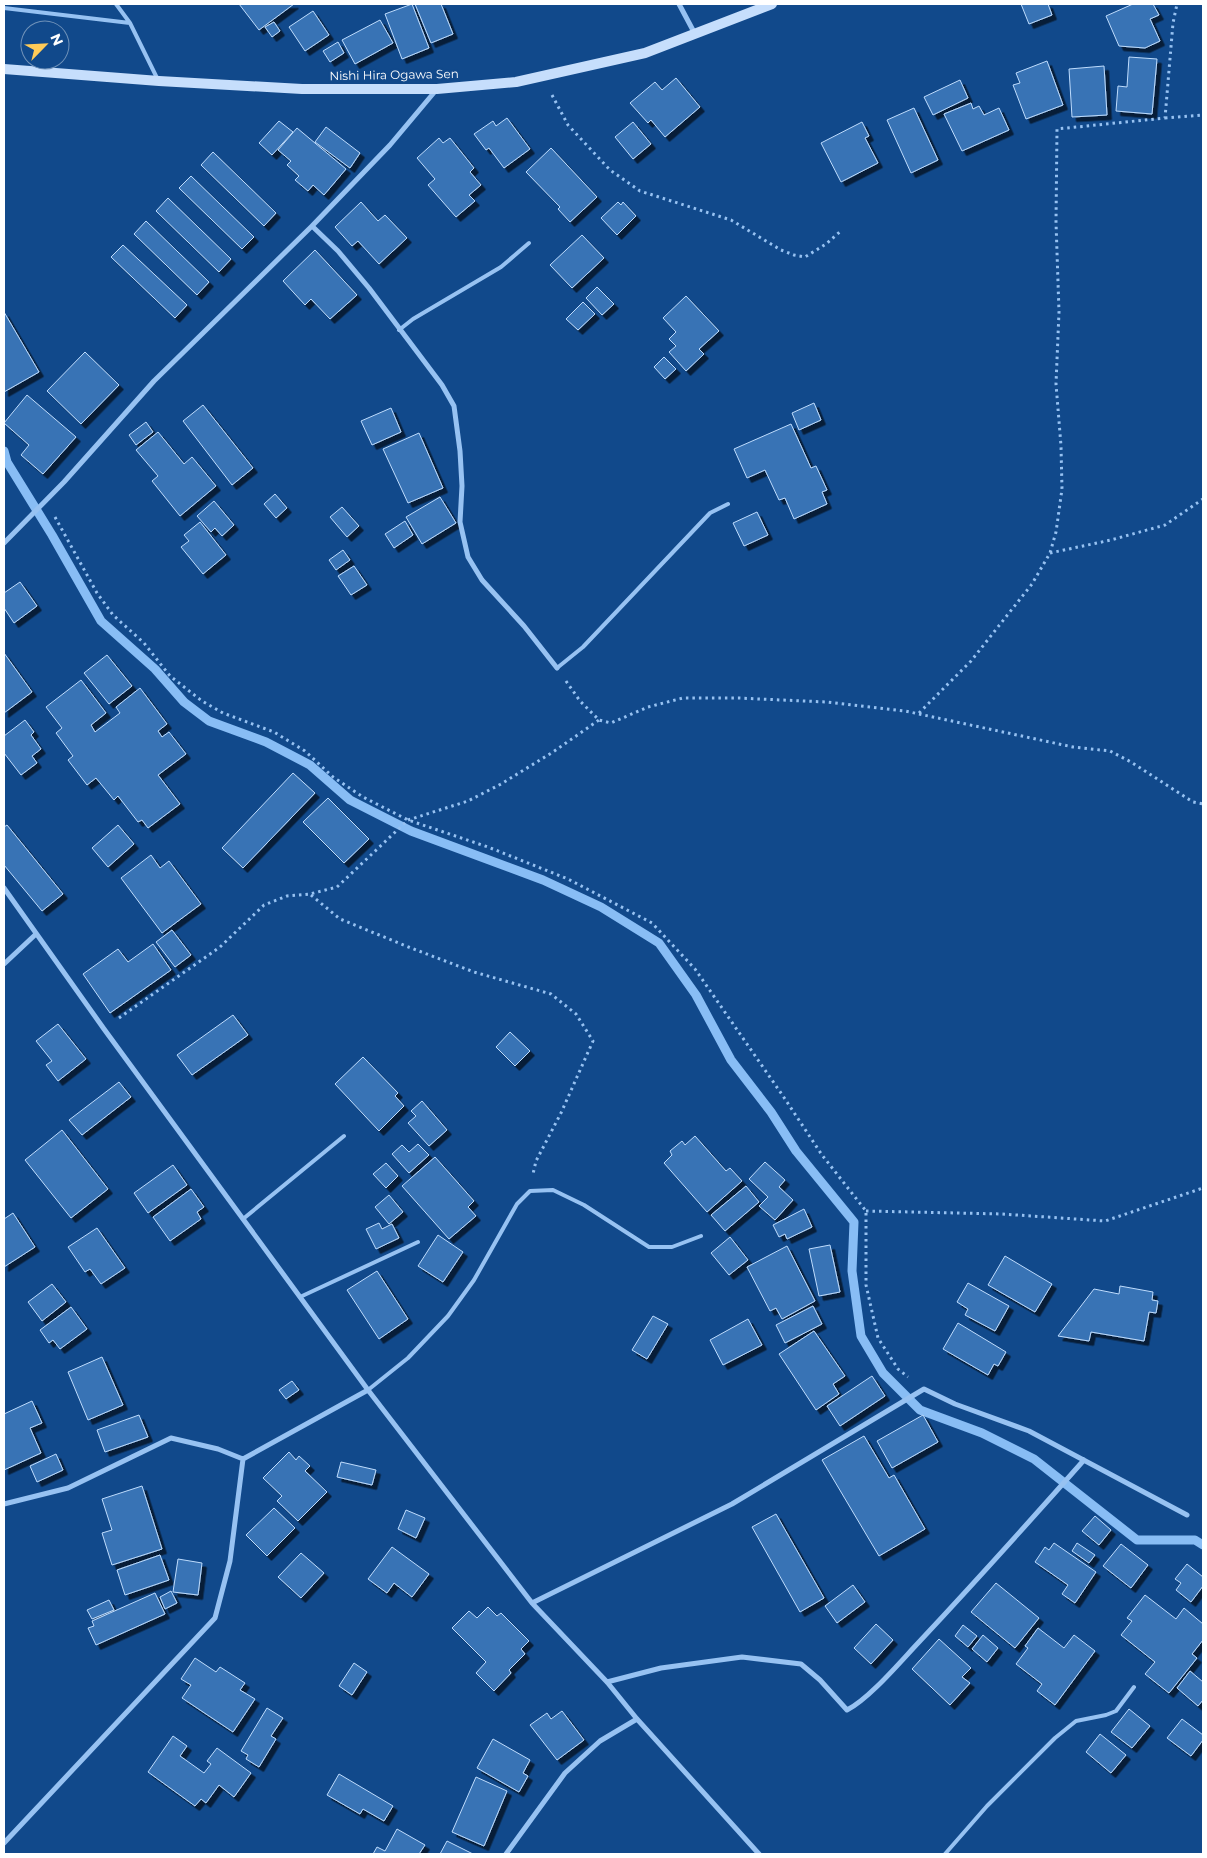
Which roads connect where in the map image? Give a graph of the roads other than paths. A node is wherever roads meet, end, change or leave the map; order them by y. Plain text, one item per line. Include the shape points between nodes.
1 (116, 4) edge
2 (679, 4) edge
3 (772, 4) edge
4 (4, 8) edge
5 (130, 23) junction
6 (695, 34) junction
7 (4, 69) edge
8 (159, 81) junction
9 (437, 89) junction
10 (312, 226) junction
11 (529, 243) dead end
12 (399, 330) junction
13 (728, 504) dead end
14 (4, 543) edge
15 (557, 668) joint
16 (4, 888) edge
17 (36, 934) junction
18 (4, 964) edge
19 (344, 1136) dead end
20 (243, 1219) junction
21 (701, 1236) dead end
22 (418, 1242) dead end
23 (300, 1297) junction
24 (368, 1390) junction
25 (243, 1459) junction
26 (1084, 1460) junction
27 (4, 1504) edge
28 (1187, 1515) dead end
29 (532, 1603) junction
30 (607, 1682) junction
31 (1134, 1687) dead end
32 (637, 1719) junction
33 (4, 1843) edge
34 (506, 1854) edge
35 (759, 1854) edge
36 (945, 1854) edge

1 - 5 lane
2 - 6 street
3 - 6 main road, Nishi Hira Ogawa Sen
4 - 5 lane
5 - 8 lane
6 - 9 main road, Nishi Hira Ogawa Sen via 645,53 542,77
7 - 8 main road, Nishi Hira Ogawa Sen
8 - 9 main road, Nishi Hira Ogawa Sen via 302,89
9 - 10 street via 390,145
10 - 12 street via 369,288
10 - 14 street via 154,381
11 - 12 lane via 501,267
12 - 15 street via 442,385 454,406 462,486 460,522 468,557 482,580
13 - 15 lane via 710,513 583,647
16 - 17 street
17 - 18 street
17 - 20 street
19 - 20 lane
20 - 23 street
21 - 24 lane via 672,1247 650,1246 584,1205 553,1190 530,1191 517,1204 474,1280 448,1316 408,1358
22 - 23 lane
23 - 24 street
24 - 25 street
24 - 29 street
25 - 27 street via 218,1449 171,1438 68,1488
25 - 33 street via 230,1561 215,1618
26 - 28 street
26 - 29 street via 1029,1431 924,1389 732,1504
26 - 30 street via 899,1663 848,1710 801,1664 742,1657 661,1668
29 - 30 street
30 - 32 street
31 - 36 lane via 1116,1711 1076,1721 1055,1738 987,1806
32 - 34 street via 600,1740 565,1773
32 - 35 street

